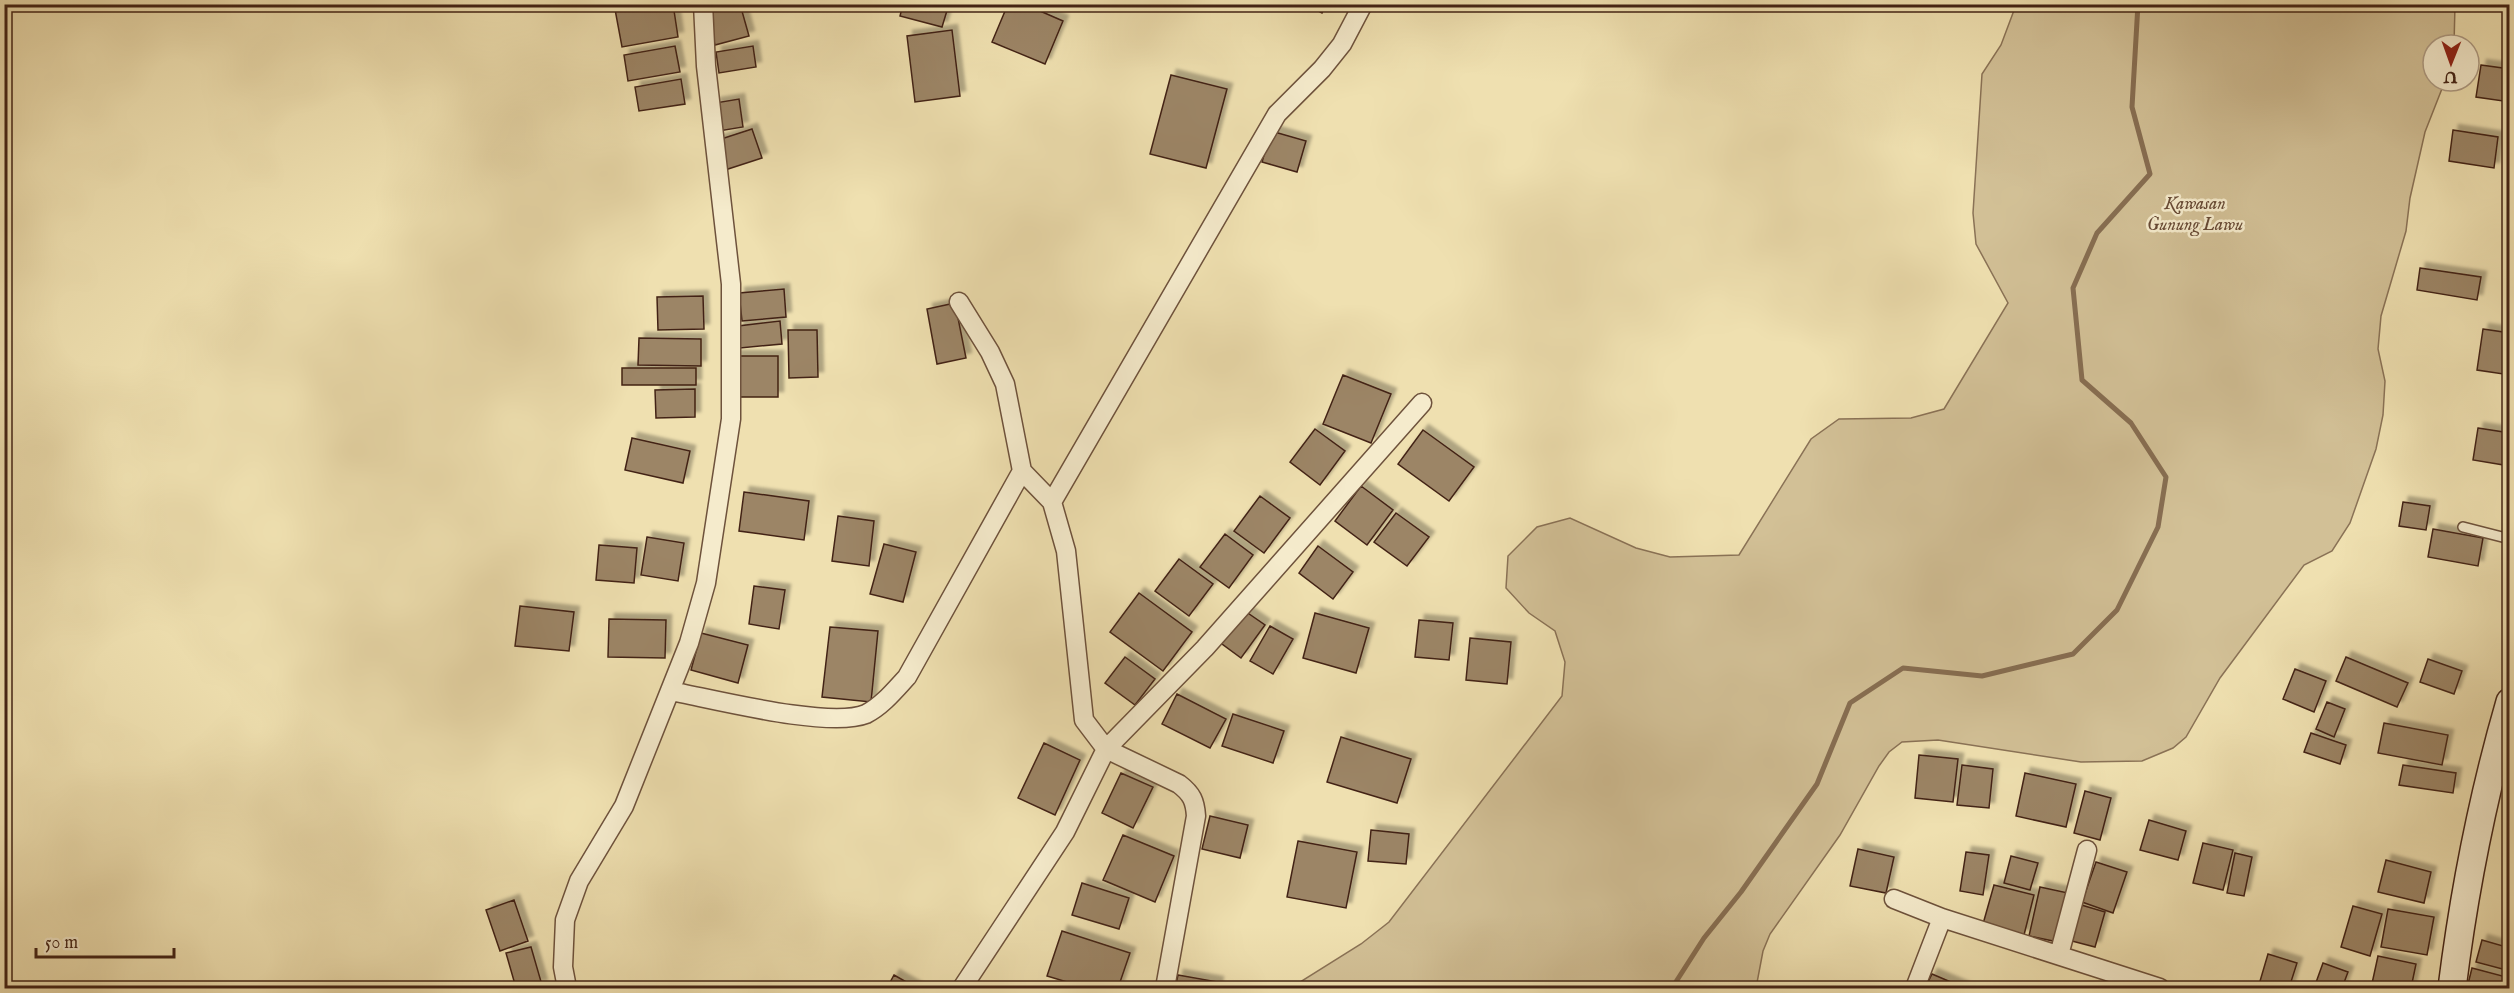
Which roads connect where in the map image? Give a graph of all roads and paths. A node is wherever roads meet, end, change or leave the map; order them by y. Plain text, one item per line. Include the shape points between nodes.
1 (703, 4) edge
2 (1363, 4) edge
3 (959, 302) dead end
4 (1422, 403) dead end
5 (1022, 471) junction
6 (1052, 502) junction
7 (2463, 527) dead end
8 (2510, 539) edge
9 (670, 691) junction
10 (2510, 702) edge
11 (1106, 749) junction
12 (2087, 850) dead end
13 (1894, 899) dead end
14 (1942, 918) junction
15 (2059, 955) junction
16 (567, 988) edge
17 (962, 988) edge
18 (1165, 988) edge
19 (1915, 988) edge
20 (2160, 988) edge
21 (2452, 988) edge

1 - 9 street via 706,66 731,284 731,419 706,583
2 - 6 street via 1335,52 1277,114
3 - 5 street via 1005,384
4 - 11 street via 1205,648
5 - 6 street
5 - 9 street via 907,677 885,701 866,714 840,720 809,717
6 - 11 street via 1066,551 1083,720
7 - 8 lane
9 - 16 street via 624,806 579,881 565,920 563,967
10 - 21 main road via 2462,909
11 - 17 street via 1065,832
11 - 18 street via 1179,784 1195,802 1196,816
12 - 15 street
13 - 14 street
14 - 15 street
14 - 19 street
15 - 20 street

